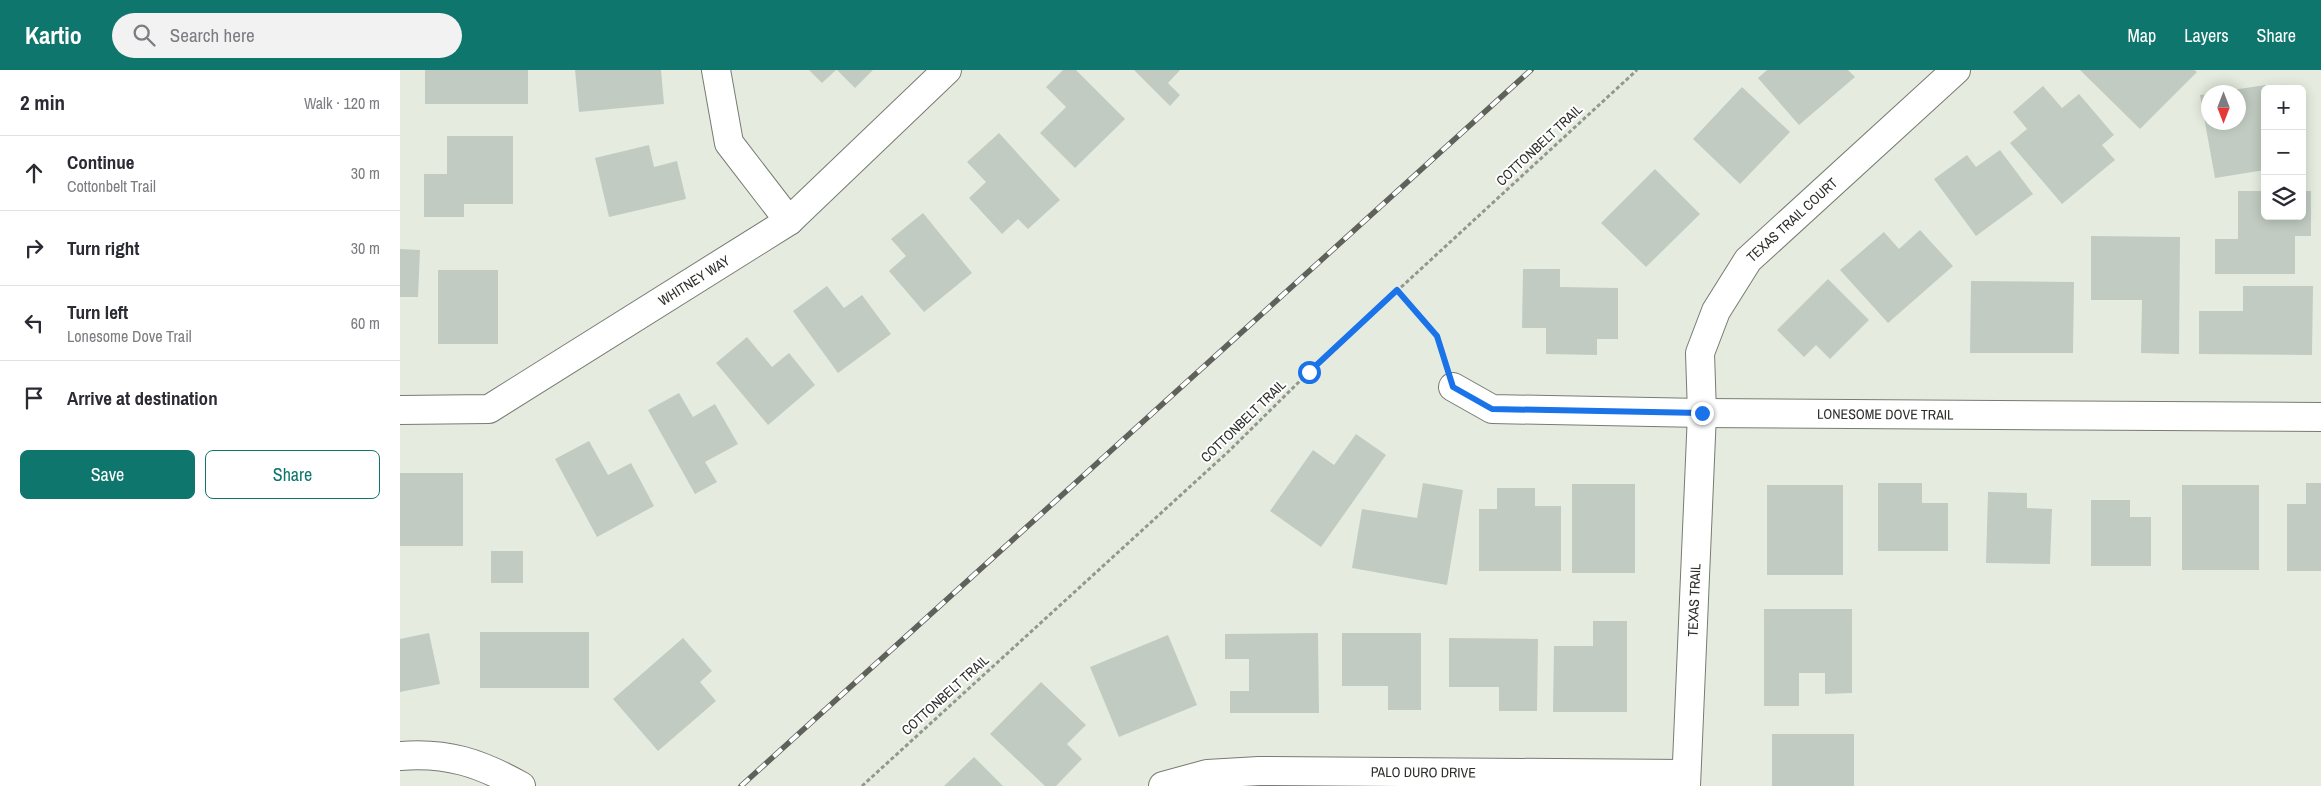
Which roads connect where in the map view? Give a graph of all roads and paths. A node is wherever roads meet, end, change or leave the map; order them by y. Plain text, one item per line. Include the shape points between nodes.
1 (716, 70) edge
2 (947, 70) edge
3 (1637, 70) edge
4 (1956, 70) edge
5 (789, 221) junction
6 (1397, 290) junction
7 (1453, 387) joint
8 (400, 410) edge
9 (1702, 413) junction
10 (2321, 417) edge
11 (400, 756) edge
12 (1686, 780) edge
13 (521, 786) edge
14 (862, 786) edge
15 (1163, 786) edge

1 - 5 street via 729,142
2 - 5 street, WHITNEY WAY
3 - 6 path, COTTONBELT TRAIL
4 - 9 street, TEXAS TRAIL COURT via 1748,260 1716,312 1700,353
5 - 8 street, WHITNEY WAY via 488,409
6 - 7 path via 1437,336
6 - 14 path, COTTONBELT TRAIL via 1229,451
7 - 9 street, LONESOME DOVE TRAIL via 1492,409
9 - 10 street, LONESOME DOVE TRAIL
9 - 12 street, TEXAS TRAIL
11 - 13 street via 449,757 472,763
12 - 15 street, PALO DURO DRIVE via 1259,771 1207,774

